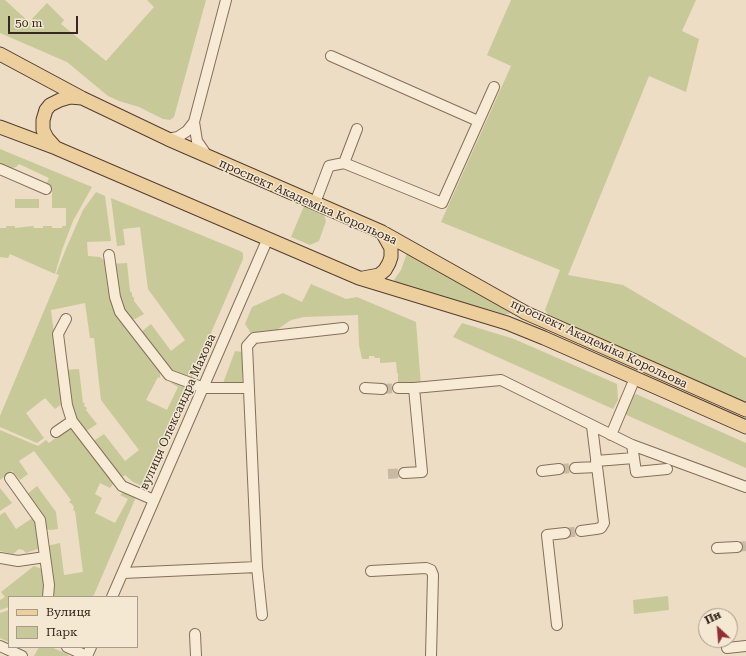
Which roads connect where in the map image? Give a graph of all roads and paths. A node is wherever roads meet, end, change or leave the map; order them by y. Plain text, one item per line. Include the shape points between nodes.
1 (226, 0) edge
2 (0, 54) edge
3 (331, 56) dead end
4 (494, 87) dead end
5 (82, 98) junction
6 (478, 121) junction
7 (194, 122) junction
8 (0, 127) edge
9 (357, 129) dead end
10 (168, 139) junction
11 (56, 148) junction
12 (210, 158) junction
13 (344, 163) junction
14 (0, 170) edge
15 (46, 189) dead end
16 (315, 203) junction
17 (382, 232) junction
18 (268, 238) junction
19 (109, 255) dead end
20 (359, 278) junction
21 (66, 319) dead end
22 (343, 328) dead end
23 (635, 378) junction
24 (204, 388) junction
25 (249, 388) junction
26 (365, 388) dead end
27 (398, 388) tunnel mouth
28 (414, 388) junction
29 (382, 389) tunnel mouth
30 (746, 410) edge
31 (72, 421) junction
32 (592, 426) junction
33 (746, 427) edge
34 (56, 432) dead end
35 (611, 435) junction
36 (632, 445) junction
37 (634, 458) junction
38 (596, 464) junction
39 (575, 468) tunnel mouth
40 (667, 469) dead end
41 (559, 470) tunnel mouth
42 (542, 471) dead end
43 (404, 473) tunnel mouth
44 (10, 478) dead end
45 (746, 487) edge
46 (154, 500) junction
47 (581, 531) tunnel mouth
48 (565, 533) tunnel mouth
49 (738, 547) tunnel mouth
50 (717, 548) dead end
51 (0, 558) edge
52 (45, 558) junction
53 (257, 567) junction
54 (371, 570) dead end
55 (123, 573) junction
56 (48, 596) edge
57 (112, 596) edge
58 (262, 615) dead end
59 (557, 625) dead end
60 (195, 634) dead end
61 (0, 646) edge
62 (69, 648) edge
63 (22, 656) edge
64 (87, 656) edge
65 (196, 656) edge
66 (431, 656) edge

1 - 7 street
2 - 5 main road, проспект Академіка Корольова
3 - 6 street
4 - 6 street
5 - 10 main road, проспект Академіка Корольова
5 - 11 main road via 70,97 60,100 46,110 42,120 43,130
6 - 13 street via 442,203
7 - 10 street via 178,137
7 - 12 street via 197,140
8 - 11 main road, проспект Академіка Корольова
9 - 13 street
10 - 12 main road, проспект Академіка Корольова
11 - 18 main road, проспект Академіка Корольова
12 - 16 main road, проспект Академіка Корольова
13 - 16 street via 329,166
14 - 15 street
16 - 17 main road, проспект Академіка Корольова
17 - 20 main road via 391,248 389,263 379,275
17 - 30 main road, проспект Академіка Корольова via 526,313
18 - 20 main road, проспект Академіка Корольова
18 - 24 street, вулиця Олександра Махова
19 - 24 street via 115,297 120,312 169,375
20 - 23 main road, проспект Академіка Корольова via 507,323
21 - 31 street via 58,334 67,405
22 - 25 street via 254,338 247,346
23 - 33 main road, проспект Академіка Корольова
23 - 35 street
24 - 25 street
24 - 46 street, вулиця Олександра Махова
25 - 53 street
26 - 29 street
27 - 28 street
28 - 32 street via 501,380
28 - 43 street via 422,472
31 - 34 street
31 - 46 street via 122,486
32 - 35 street
32 - 38 street
35 - 36 street
36 - 37 street
36 - 45 street
37 - 38 street
37 - 40 street via 636,472
38 - 39 street
38 - 47 street via 604,524 601,528
41 - 42 street
44 - 52 street via 40,520
46 - 55 street, вулиця Олександра Махова
48 - 59 street via 547,535
49 - 50 street
51 - 52 street via 18,561
52 - 56 street
53 - 55 street
53 - 58 street
54 - 66 street via 431,570
55 - 57 street, вулиця Олександра Махова
60 - 65 street
61 - 63 street
62 - 64 street

